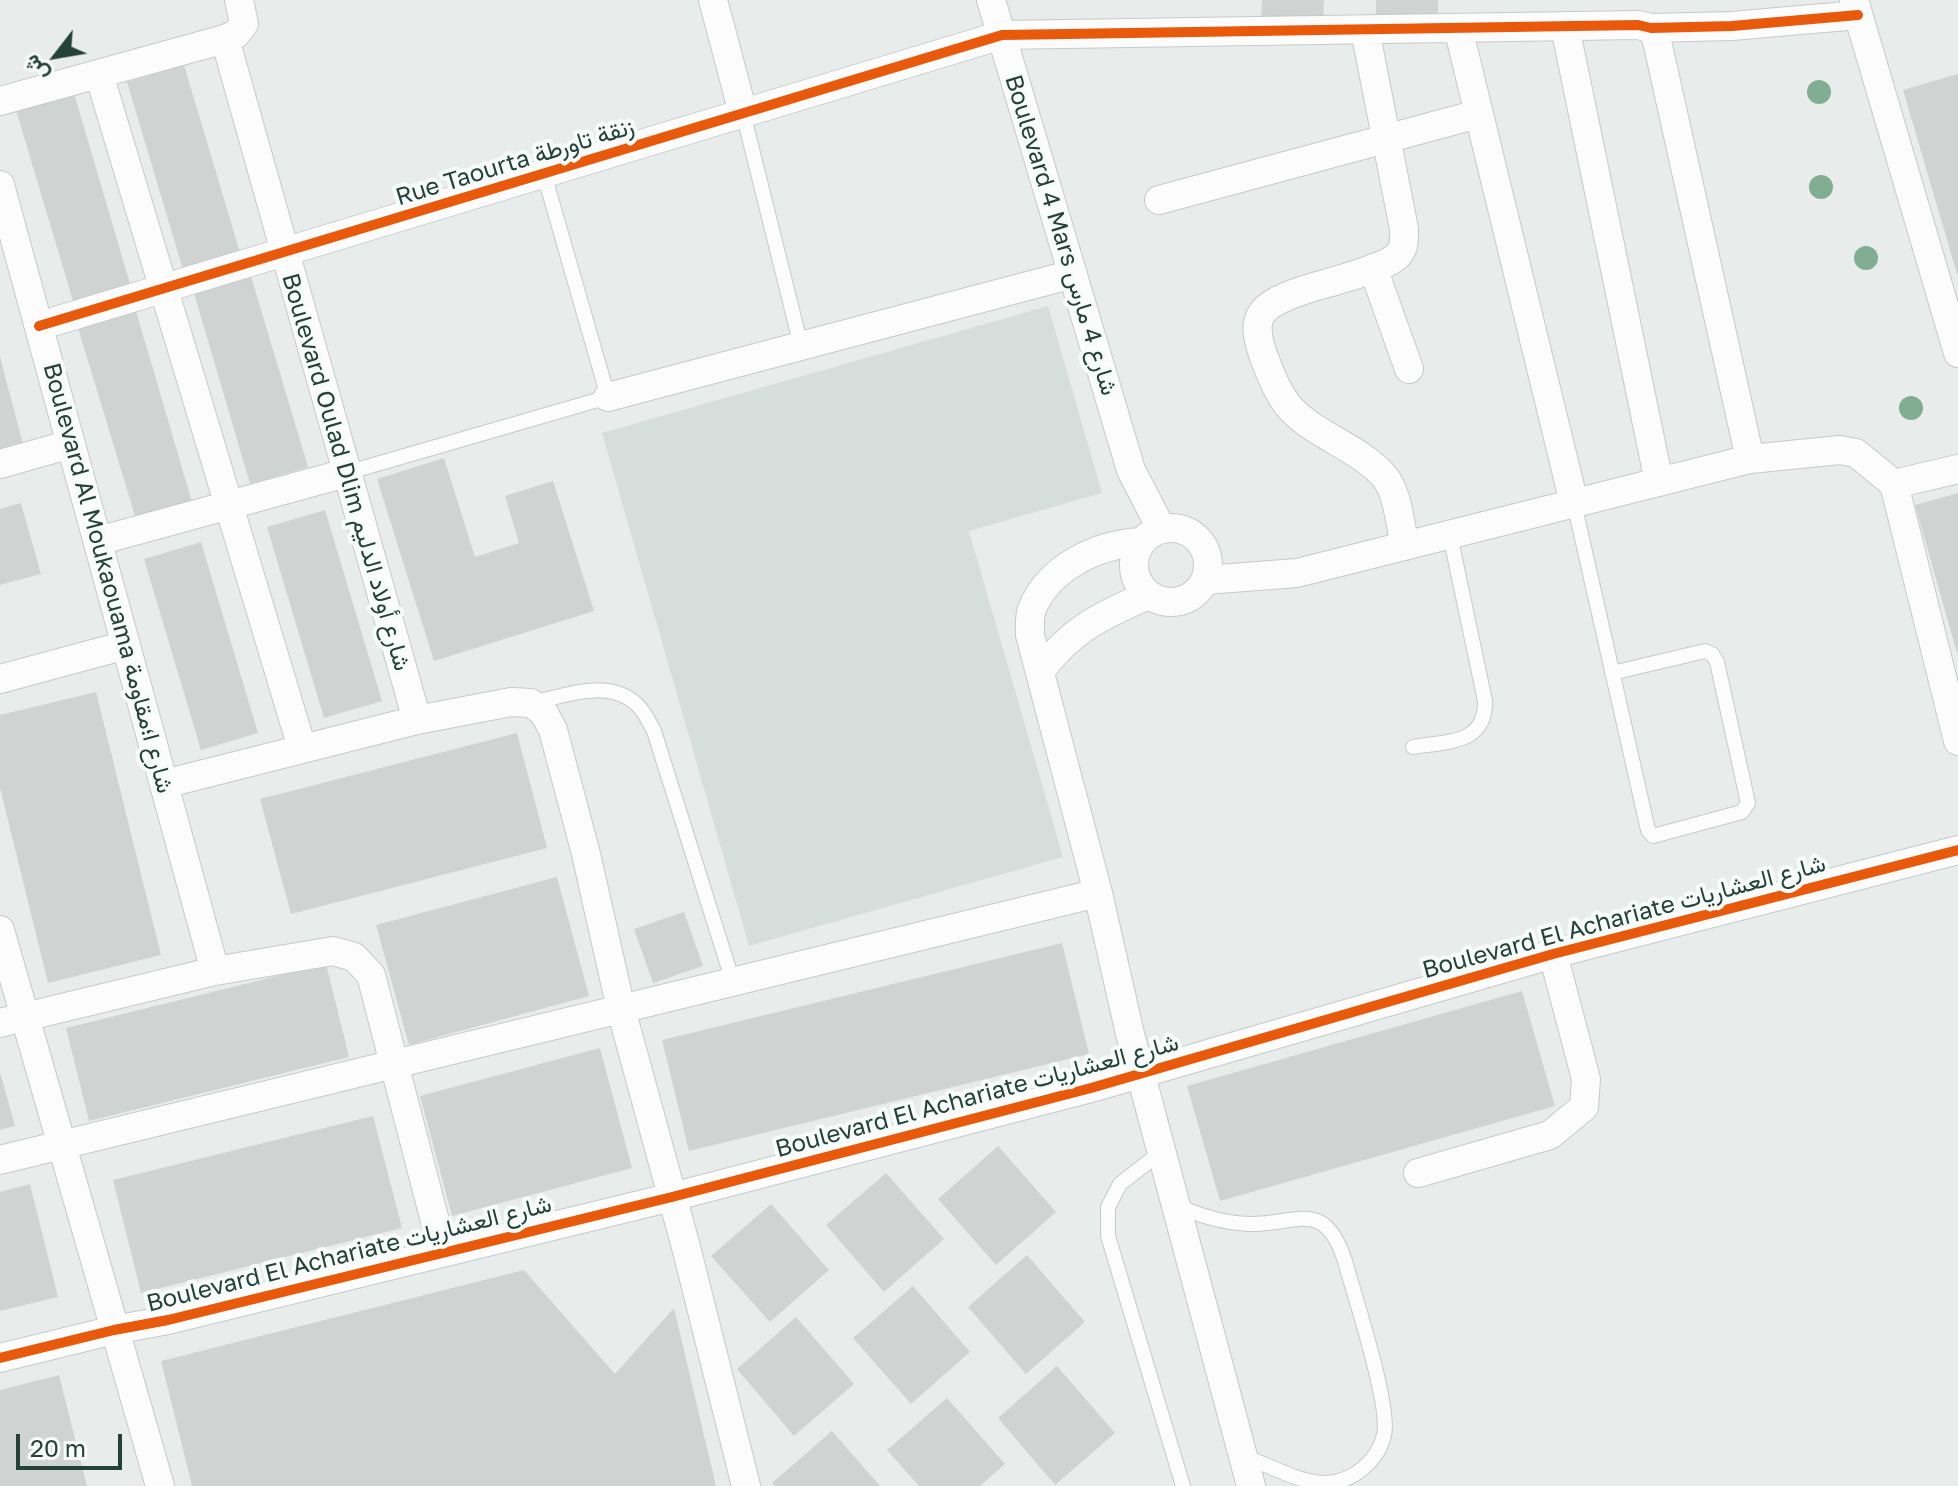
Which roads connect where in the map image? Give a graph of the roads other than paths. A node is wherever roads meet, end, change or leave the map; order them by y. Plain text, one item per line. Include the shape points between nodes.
1 (239, 0) edge
2 (713, 0) edge
3 (991, 0) edge
4 (1856, 8) edge
5 (1565, 27) junction
6 (1458, 28) junction
7 (1651, 28) junction
8 (1365, 30) junction
9 (1002, 35) junction
10 (225, 39) junction
11 (99, 74) junction
12 (0, 101) edge
13 (743, 113) junction
14 (1478, 114) junction
15 (1386, 139) junction
16 (544, 174) junction
17 (0, 185) edge
18 (1159, 200) dead end
19 (284, 252) junction
20 (1373, 268) junction
21 (1073, 274) junction
22 (163, 288) junction
23 (39, 326) junction
24 (801, 346) junction
25 (1958, 353) edge
26 (1409, 369) dead end
27 (608, 397) junction
28 (71, 444) junction
29 (1750, 459) junction
30 (0, 464) edge
31 (1958, 469) edge
32 (346, 473) junction
33 (1659, 482) junction
34 (1894, 484) junction
35 (1574, 503) junction
36 (230, 505) junction
37 (1151, 535) junction
38 (1450, 535) junction
39 (98, 541) junction
40 (1405, 546) junction
41 (1205, 580) junction
42 (1148, 595) junction
43 (126, 645) junction
44 (1041, 670) junction
45 (1612, 673) junction
46 (0, 679) edge
47 (531, 703) junction
48 (417, 720) junction
49 (1958, 741) edge
50 (1413, 747) dead end
51 (302, 748) junction
52 (164, 784) junction
53 (1958, 850) edge
54 (1098, 893) junction
55 (0, 930) edge
56 (1553, 954) junction
57 (215, 971) junction
58 (733, 982) junction
59 (621, 1009) junction
60 (12, 1020) edge
61 (394, 1064) junction
62 (1141, 1075) junction
63 (62, 1145) junction
64 (1161, 1152) junction
65 (0, 1160) edge
66 (1418, 1173) dead end
67 (672, 1197) junction
68 (1176, 1205) junction
69 (443, 1252) junction
70 (114, 1330) junction
71 (0, 1358) edge
72 (1244, 1455) junction
73 (160, 1486) edge
74 (746, 1486) edge
75 (1183, 1486) edge
76 (1251, 1486) edge

1 - 10 street via 244,24
2 - 13 street
3 - 9 street, Boulevard 4 Mars شارع 4 مارس
4 - 7 street, Rue Taourta زنقة تاورطة via 1732,26
4 - 25 street
5 - 6 street, Rue Taourta زنقة تاورطة
5 - 7 street, Rue Taourta زنقة تاورطة
5 - 33 street
6 - 8 street, Rue Taourta زنقة تاورطة
6 - 14 street
7 - 29 street
8 - 9 street, Rue Taourta زنقة تاورطة
8 - 15 street
9 - 13 street, Rue Taourta زنقة تاورطة
9 - 21 street, Boulevard 4 Mars شارع 4 مارس
10 - 11 street
10 - 19 street, Boulevard Oulad Dlim شارع أولاد الدليم
11 - 12 street
11 - 22 street
13 - 16 street, Rue Taourta زنقة تاورطة
13 - 24 lane
14 - 15 street
14 - 35 street
15 - 18 street
15 - 20 street via 1403,247 1396,258
16 - 19 street, Rue Taourta زنقة تاورطة
16 - 27 lane
17 - 23 street, Boulevard Al Moukaouama شارع ا؛مقاومة
19 - 22 street, Rue Taourta زنقة تاورطة
19 - 32 street, Boulevard Oulad Dlim شارع أولاد الدليم
20 - 26 street
20 - 40 street via 1280,298 1256,322 1256,339 1277,390 1291,409 1387,478
21 - 24 street
21 - 37 street, Boulevard 4 Mars شارع 4 مارس
22 - 23 street, Rue Taourta زنقة تاورطة
22 - 36 street
23 - 28 street, Boulevard Al Moukaouama شارع ا؛مقاومة
24 - 27 street
27 - 32 lane
28 - 30 street
28 - 39 street, Boulevard Al Moukaouama شارع ا؛مقاومة
29 - 33 street
29 - 34 street via 1840,450 1856,453
31 - 34 street
32 - 36 street
32 - 48 street, Boulevard Oulad Dlim شارع أولاد الدليم
33 - 35 street
34 - 49 street
35 - 38 street
35 - 45 lane
36 - 39 street
36 - 51 street
37 - 41 street via 1178,528 1193,534 1209,564
37 - 42 street via 1134,556 1133,570
37 - 44 street via 1079,558 1041,594 1031,612 1030,635
38 - 40 street
38 - 50 lane via 1485,717 1476,732
39 - 43 street, Boulevard Al Moukaouama شارع ا؛مقاومة
40 - 41 street via 1297,573
41 - 42 street via 1181,601 1164,602
42 - 44 street via 1069,637
43 - 46 street
43 - 52 street, Boulevard Al Moukaouama شارع ا؛مقاومة
44 - 54 street
45 - 45 lane via 1705,651 1712,654 1748,803 1742,812 1653,836
47 - 48 street
47 - 58 lane via 582,690 622,694 640,708 654,731
47 - 59 street via 553,730
48 - 51 street
51 - 52 street
52 - 57 street, Boulevard Al Moukaouama شارع ا؛مقاومة
53 - 56 street, Boulevard El Achariate شارع العشاريات
54 - 58 street
54 - 62 street
55 - 60 street
56 - 62 street, Boulevard El Achariate شارع العشاريات
56 - 66 street via 1586,1079 1584,1107 1550,1135
57 - 60 street
57 - 61 street via 333,951 354,957 371,975
58 - 59 street
59 - 61 street
59 - 67 street
60 - 63 street
61 - 63 street
61 - 69 street
62 - 64 street
62 - 67 street, Boulevard El Achariate شارع العشاريات
63 - 65 street
63 - 70 street
64 - 68 street
64 - 75 lane via 1120,1184 1108,1207 1108,1236
67 - 69 street, Boulevard El Achariate شارع العشاريات
67 - 74 street
68 - 72 street
68 - 72 lane via 1227,1222 1302,1217 1323,1224 1338,1240 1345,1261 1383,1407 1384,1434 1373,1459 1353,1477 1326,1483
69 - 70 street, Boulevard El Achariate شارع العشاريات
70 - 71 street, Boulevard El Achariate شارع العشاريات
70 - 73 street
72 - 76 street

